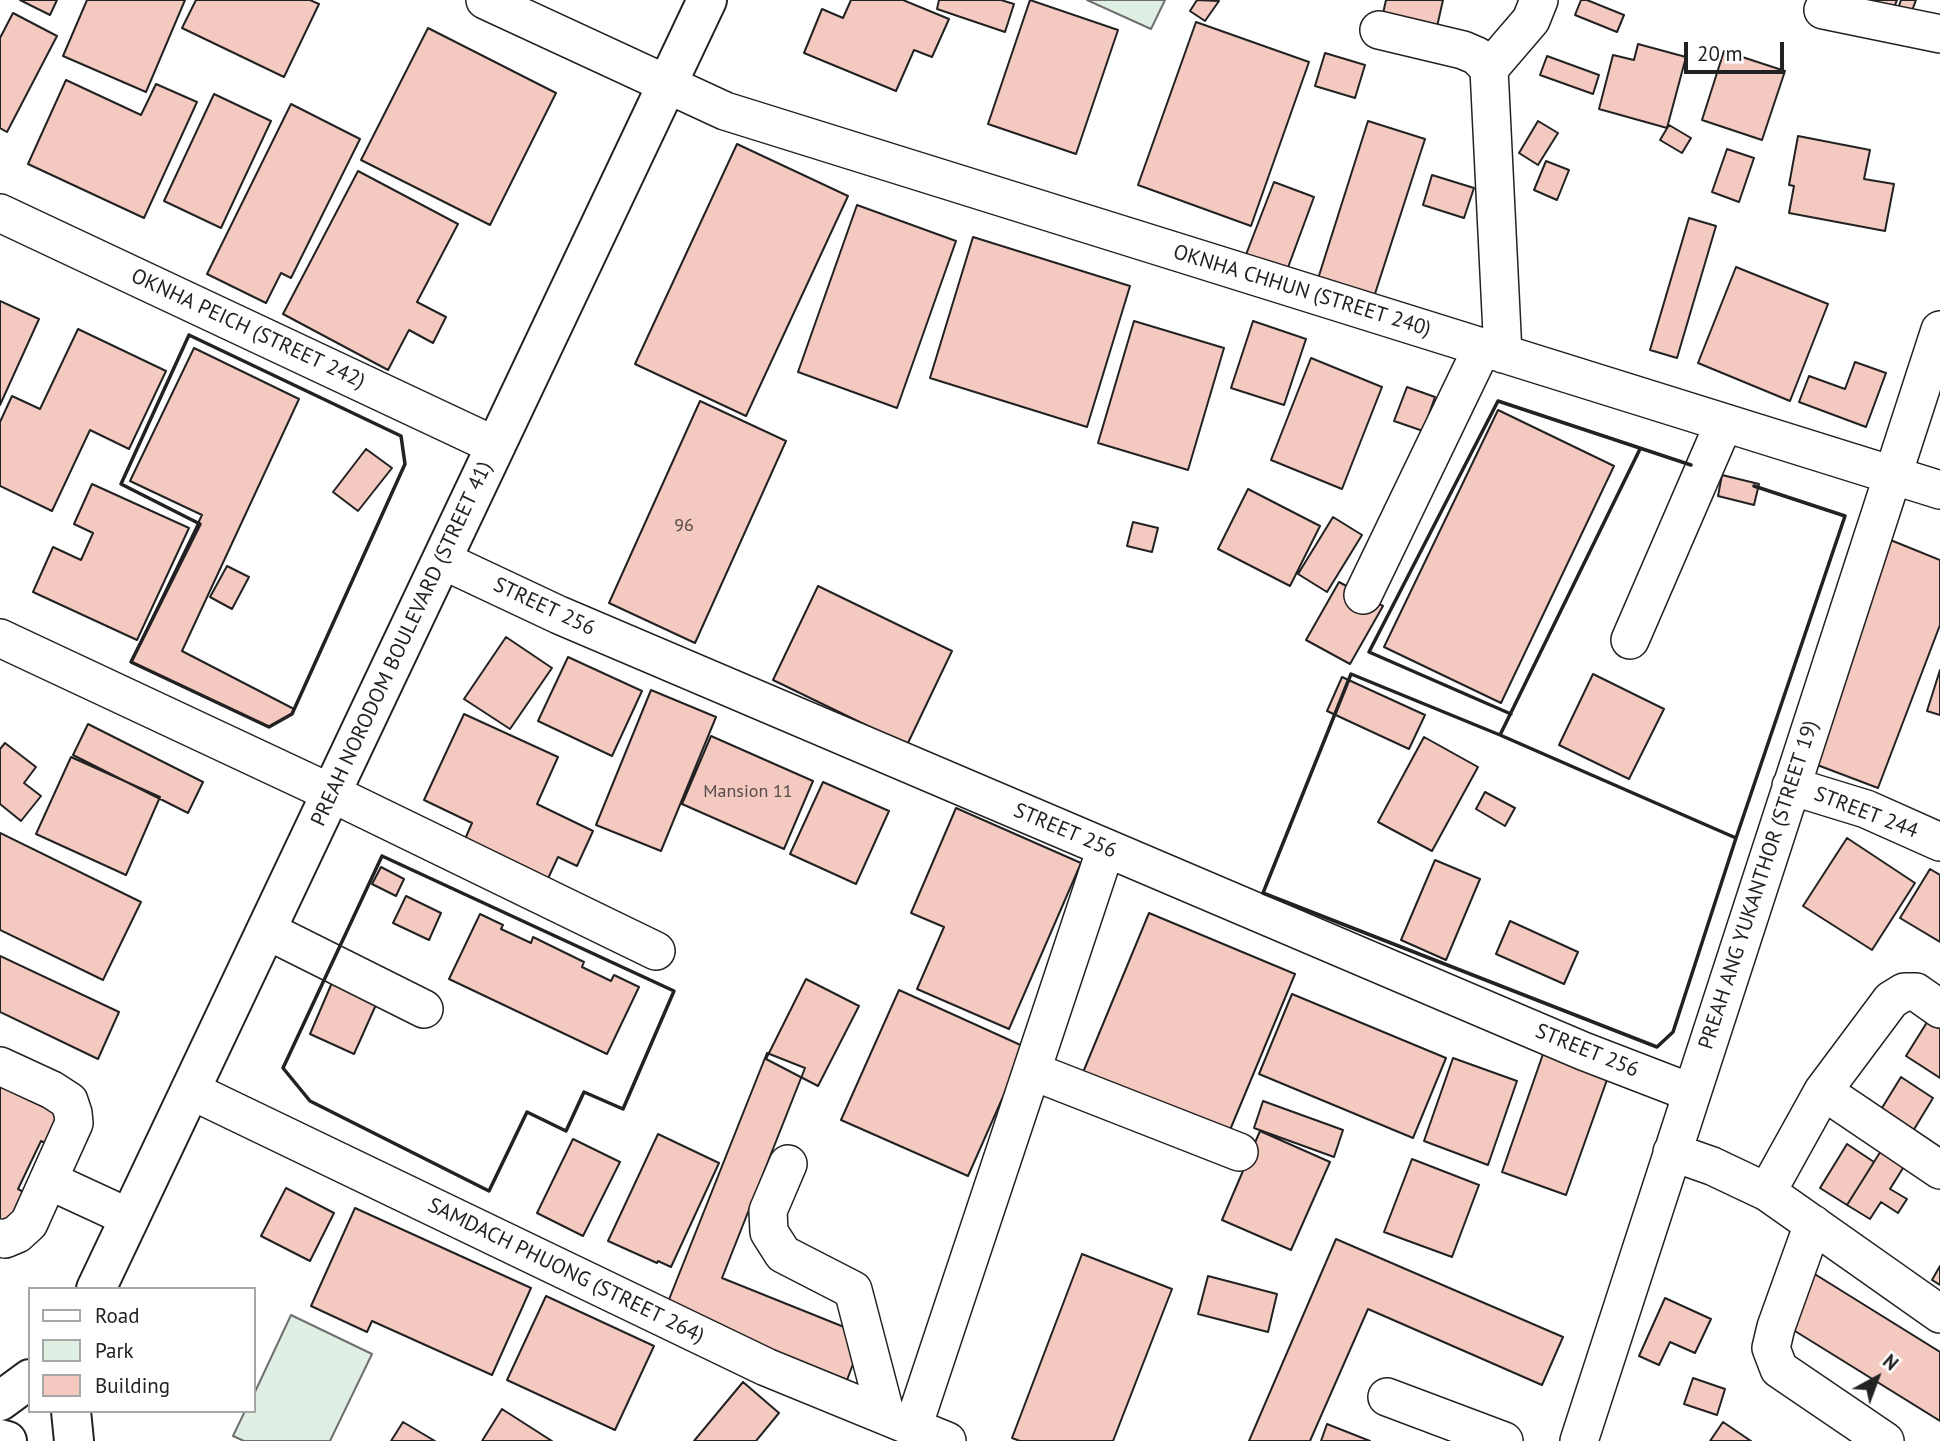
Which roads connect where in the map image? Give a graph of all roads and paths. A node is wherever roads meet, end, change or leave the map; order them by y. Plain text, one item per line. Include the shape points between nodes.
1 (485, 0) edge
2 (707, 0) edge
3 (1539, 0) edge
4 (1822, 10) dead end
5 (1379, 30) dead end
6 (1940, 34) edge
7 (1489, 69) junction
8 (666, 86) junction
9 (0, 213) edge
10 (1940, 330) edge
11 (1493, 351) junction
12 (1724, 423) junction
13 (496, 446) junction
14 (1892, 475) junction
15 (1940, 490) edge
16 (442, 559) junction
17 (1363, 595) dead end
18 (0, 638) edge
19 (1630, 640) dead end
20 (1791, 786) junction
21 (331, 793) junction
22 (1940, 842) edge
23 (1107, 848) junction
24 (266, 930) junction
25 (656, 951) dead end
26 (424, 1009) dead end
27 (1940, 1009) edge
28 (0, 1066) edge
29 (1032, 1070) junction
30 (190, 1090) junction
31 (1823, 1091) junction
32 (1692, 1093) junction
33 (1239, 1152) dead end
34 (1672, 1152) junction
35 (788, 1164) dead end
36 (1940, 1170) edge
37 (50, 1181) junction
38 (1767, 1192) junction
39 (130, 1218) junction
40 (1813, 1224) junction
41 (0, 1238) edge
42 (97, 1287) edge
43 (1940, 1314) edge
44 (28, 1380) edge
45 (1387, 1397) dead end
46 (0, 1401) edge
47 (71, 1413) edge
48 (900, 1422) junction
49 (0, 1439) edge
50 (7, 1441) edge
51 (74, 1441) edge
52 (947, 1441) edge
53 (1504, 1441) edge
54 (1579, 1441) edge
55 (1885, 1441) edge

1 - 8 street, OKNHA CHHUN (STREET 240)
2 - 8 main road, PREAH NORODOM BOULEVARD (STREET 41)
3 - 7 street via 1531,20
4 - 6 street
5 - 7 street via 1464,50
7 - 11 street
8 - 11 street, OKNHA CHHUN (STREET 240) via 725,111
8 - 13 main road, PREAH NORODOM BOULEVARD (STREET 41)
9 - 13 street, OKNHA PEICH (STREET 242)
10 - 14 street, PREAH ANG YUKANTHOR (STREET 19)
11 - 12 street, OKNHA CHHUN (STREET 240)
11 - 17 street
12 - 14 street, OKNHA CHHUN (STREET 240)
12 - 19 street
13 - 16 main road, PREAH NORODOM BOULEVARD (STREET 41)
14 - 15 street, OKNHA CHHUN (STREET 240)
14 - 20 street, PREAH ANG YUKANTHOR (STREET 19)
16 - 21 main road, PREAH NORODOM BOULEVARD (STREET 41)
16 - 23 street, STREET 256 via 559,615
18 - 21 street
20 - 22 street, STREET 244 via 1866,810
20 - 32 street, PREAH ANG YUKANTHOR (STREET 19)
21 - 24 main road, PREAH NORODOM BOULEVARD (STREET 41)
21 - 25 street
23 - 29 street
23 - 32 street, STREET 256
24 - 26 street
24 - 30 main road, PREAH NORODOM BOULEVARD (STREET 41)
27 - 31 street via 1916,992 1904,992 1891,1000
28 - 37 street via 69,1101 74,1123
29 - 33 street
29 - 48 street
30 - 39 main road, PREAH NORODOM BOULEVARD (STREET 41)
30 - 48 street, SAMDACH PHUONG (STREET 264) via 766,1367
31 - 36 street
31 - 38 street
32 - 34 street, PREAH ANG YUKANTHOR (STREET 19)
34 - 38 street
34 - 54 street, PREAH ANG YUKANTHOR (STREET 19)
35 - 48 street via 768,1211 769,1232 783,1254 853,1290
37 - 39 street
37 - 41 street via 30,1223 18,1234
38 - 40 street
39 - 42 main road, PREAH NORODOM BOULEVARD (STREET 41)
40 - 43 street
40 - 55 street via 1772,1349 1779,1369
44 - 46 main road
45 - 53 street
47 - 51 main road
48 - 52 street, SAMDACH PHUONG (STREET 264)
49 - 50 main road

